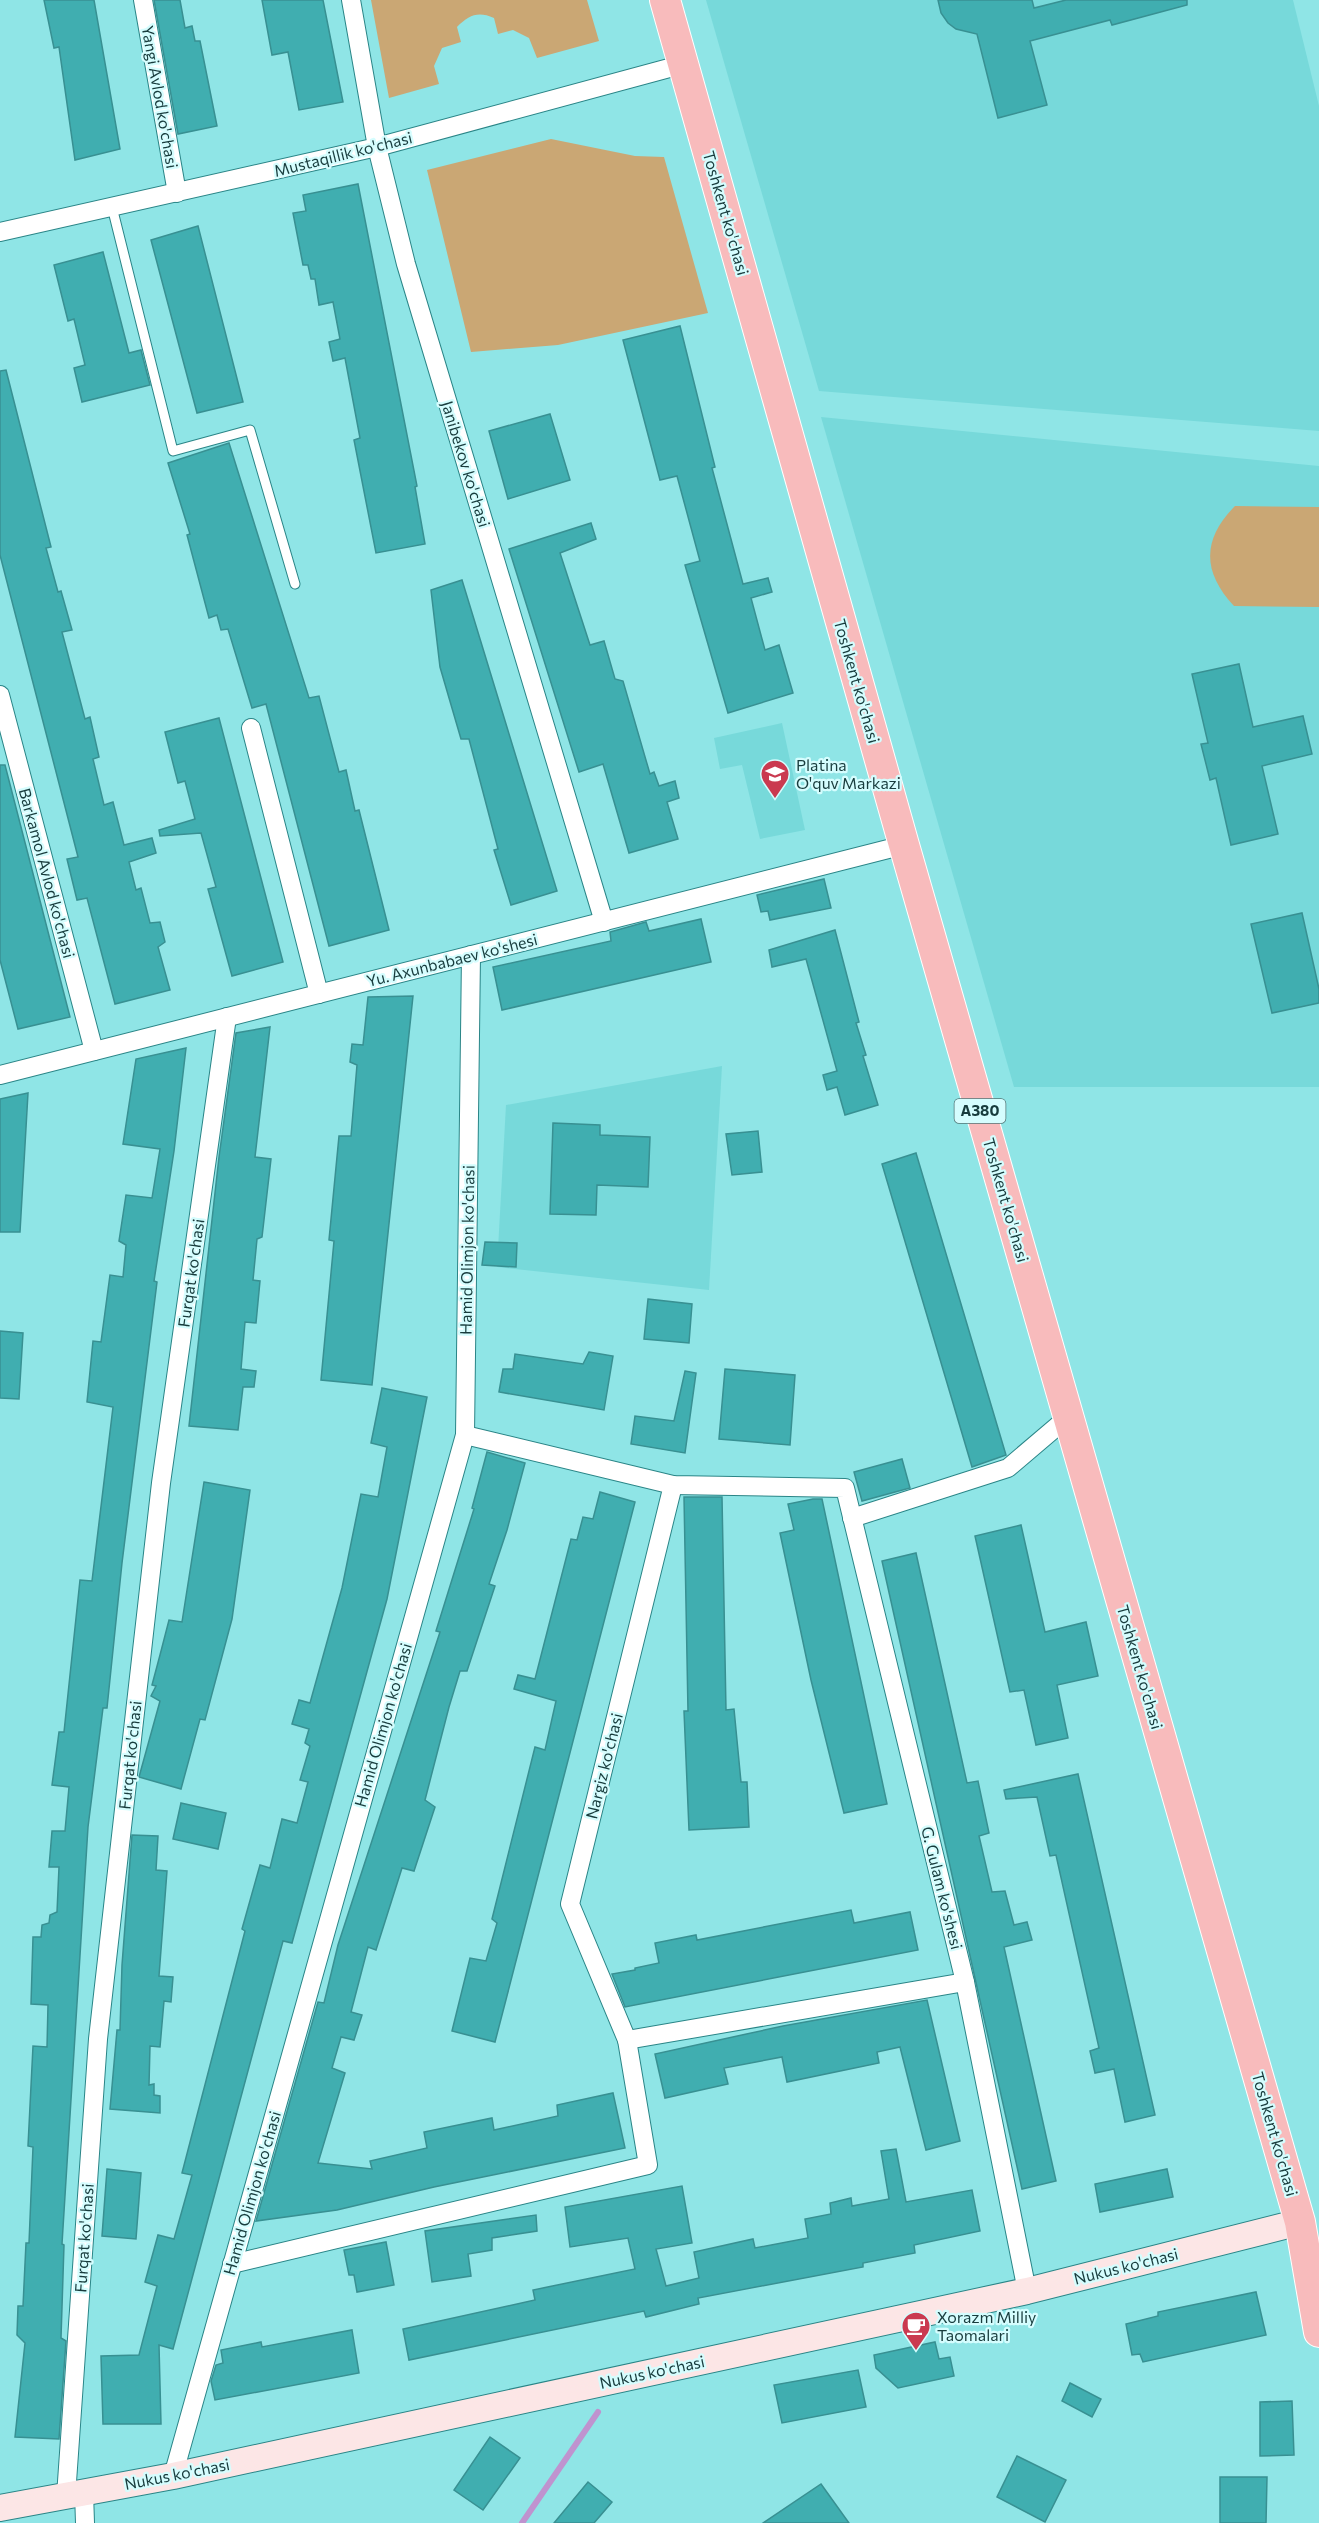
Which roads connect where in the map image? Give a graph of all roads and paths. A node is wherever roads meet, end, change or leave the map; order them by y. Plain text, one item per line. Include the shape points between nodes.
1 (143, 0) edge
2 (351, 0) edge
3 (665, 0) edge
4 (684, 64) junction
5 (377, 147) junction
6 (177, 193) junction
7 (112, 207) junction
8 (0, 232) edge
9 (296, 585) dead end
10 (0, 695) edge
11 (251, 728) dead end
12 (904, 845) junction
13 (604, 922) junction
14 (471, 955) junction
15 (319, 994) junction
16 (227, 1017) junction
17 (94, 1051) junction
18 (0, 1075) edge
19 (1068, 1417) junction
20 (465, 1435) junction
21 (673, 1485) junction
22 (852, 1518) junction
23 (965, 1982) junction
24 (627, 2040) junction
25 (1300, 2222) junction
26 (232, 2264) junction
27 (1027, 2291) junction
28 (1319, 2332) edge
29 (173, 2476) junction
30 (75, 2494) junction
31 (0, 2508) edge
32 (85, 2523) edge

1 - 6 street, Yangi Avlod ko'chasi
2 - 5 street, Janibekov ko'chasi
3 - 4 highway, Toshkent ko'chasi / A380
4 - 5 street, Mustaqillik ko'chasi
4 - 12 highway, Toshkent ko'chasi / A380
5 - 6 street, Mustaqillik ko'chasi
5 - 13 street, Janibekov ko'chasi via 406,264
6 - 7 street, Mustaqillik ko'chasi
7 - 8 street, Mustaqillik ko'chasi
7 - 9 lane via 173,451 249,430
10 - 17 street, Barkamol Avlod ko'chasi
11 - 15 street
12 - 13 street, Yu. Axunbabaev ko'shesi
12 - 19 highway, Toshkent ko'chasi / A380
13 - 14 street, Yu. Axunbabaev ko'shesi
14 - 15 street, Yu. Axunbabaev ko'shesi
14 - 20 street, Hamid Olimjon ko'chasi
15 - 16 street, Yu. Axunbabaev ko'shesi
16 - 17 street, Yu. Axunbabaev ko'shesi
16 - 30 street, Furqat ko'chasi via 161,1483 98,2039
17 - 18 street, Yu. Axunbabaev ko'shesi
19 - 22 street via 1008,1468
19 - 25 highway, Toshkent ko'chasi / A380
20 - 21 street
20 - 26 street, Hamid Olimjon ko'chasi
21 - 22 street, G. Gulam ko'shesi via 845,1488
21 - 24 street, Nargiz ko'chasi via 570,1904
22 - 23 street, G. Gulam ko'shesi
23 - 24 street
23 - 27 street, G. Gulam ko'shesi
24 - 26 street, Nargiz ko'chasi via 648,2165
25 - 27 main road, Nukus ko'chasi
25 - 28 highway, Toshkent ko'chasi / A380
26 - 29 street, Hamid Olimjon ko'chasi
27 - 29 main road, Nukus ko'chasi
29 - 30 main road, Nukus ko'chasi
30 - 31 main road, Nukus ko'chasi
30 - 32 street, Furqat ko'chasi

